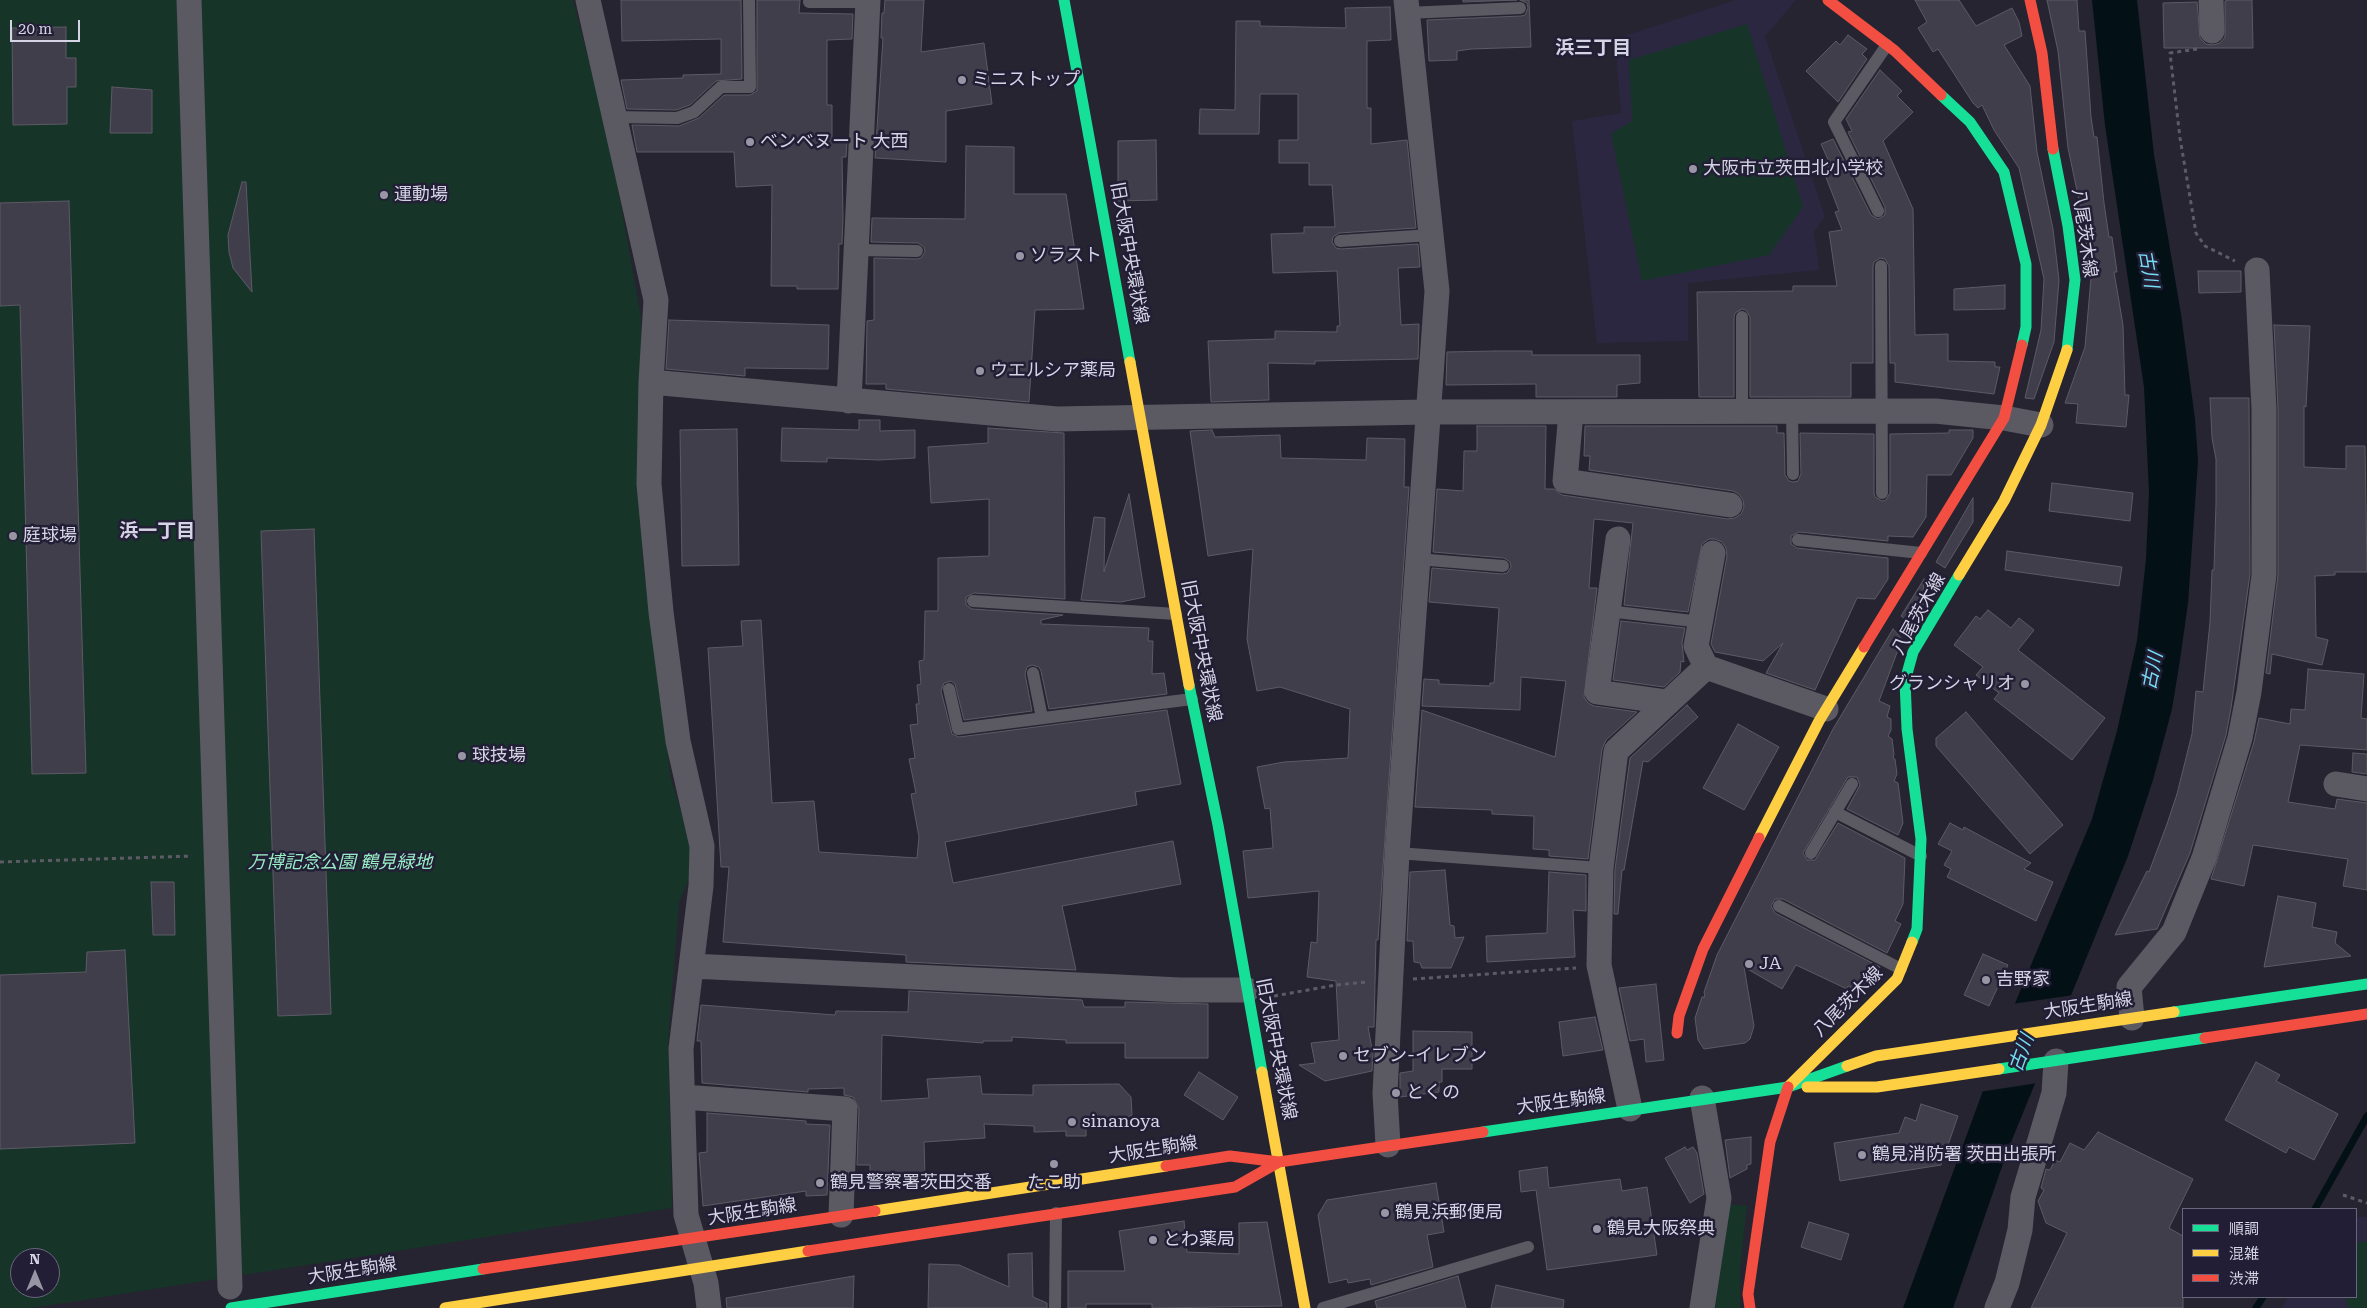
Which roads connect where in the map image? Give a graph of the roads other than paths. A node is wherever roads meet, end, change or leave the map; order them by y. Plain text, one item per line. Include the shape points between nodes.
1 (189, 0) edge
2 (588, 0) edge
3 (749, 0) edge
4 (1064, 0) edge
5 (1828, 0) edge
6 (2030, 0) edge
7 (2211, 0) edge
8 (868, 1) edge
9 (809, 2) dead end
10 (1407, 6) edge
11 (1520, 8) dead end
12 (2212, 31) road end
13 (1887, 45) junction
14 (615, 117) junction
15 (1878, 211) dead end
16 (1431, 235) junction
17 (1340, 241) dead end
18 (856, 250) junction
19 (917, 251) dead end
20 (1881, 266) dead end
21 (2257, 270) road end
22 (1742, 317) dead end
23 (651, 382) junction
24 (849, 402) junction
25 (1881, 411) junction
26 (1427, 412) junction
27 (1571, 412) junction
28 (1742, 412) junction
29 (1792, 412) junction
30 (1139, 416) junction
31 (2004, 418) junction
32 (2041, 425) junction
33 (1793, 474) dead end
34 (1882, 493) dead end
35 (1730, 505) dead end
36 (1618, 539) dead end
37 (1798, 540) dead end
38 (1713, 552) dead end
39 (1921, 552) junction
40 (1417, 559) junction
41 (1503, 566) dead end
42 (973, 601) dead end
43 (1608, 611) junction
44 (1176, 614) junction
45 (1700, 622) junction
46 (1706, 667) junction
47 (1033, 672) dead end
48 (949, 689) dead end
49 (1192, 699) junction
50 (1667, 702) junction
51 (1826, 709) junction
52 (1042, 718) junction
53 (1852, 784) dead end
54 (2336, 784) dead end
55 (2367, 790) edge
56 (1835, 812) junction
57 (1397, 853) junction
58 (1811, 853) dead end
59 (1920, 856) junction
60 (1601, 868) junction
61 (1778, 906) dead end
62 (692, 966) junction
63 (1901, 969) junction
64 (2367, 984) edge
65 (1248, 996) junction
66 (2367, 1014) edge
67 (2132, 1018) junction
68 (1676, 1033) dead end
69 (2056, 1060) junction
70 (1788, 1087) junction
71 (683, 1097) junction
72 (1702, 1098) junction
73 (1630, 1109) junction
74 (1388, 1145) junction
75 (1279, 1162) junction
76 (1056, 1214) junction
77 (841, 1215) junction
78 (693, 1239) junction
79 (1528, 1247) dead end
80 (701, 1266) junction
81 (231, 1297) edge
82 (536, 1301) edge
83 (292, 1303) edge
84 (445, 1308) edge
85 (709, 1308) edge
86 (1055, 1308) edge
87 (1305, 1308) edge
88 (1322, 1308) edge
89 (1702, 1308) edge
90 (1750, 1308) edge
91 (1997, 1308) edge

1 - 81 street
2 - 14 street
3 - 14 lane via 750,87 721,88 694,112 677,118
4 - 30 main road, 旧大阪中央環状線
5 - 13 main road
6 - 32 main road, 八尾茨木線 via 2042,53 2053,150 2075,280 2068,345
7 - 12 street
8 - 9 lane
8 - 18 street
10 - 11 lane
10 - 16 street
13 - 15 lane via 1834,122
13 - 31 main road via 1970,122 2004,172 2026,264 2026,327
14 - 23 street via 656,300
16 - 17 lane
16 - 26 street via 1437,291
18 - 19 lane
18 - 24 street
20 - 25 lane
21 - 67 street via 2264,409 2264,575 2249,692 2240,738 2204,858 2174,932 2129,987
22 - 28 lane
23 - 24 street
23 - 62 street via 650,484 661,612 678,741 702,846
24 - 30 street via 1058,418
25 - 29 street
25 - 31 street via 1935,411
25 - 34 lane
26 - 27 street
26 - 30 street
26 - 40 street
27 - 28 street
27 - 35 street via 1565,481
28 - 29 street
29 - 33 lane
30 - 44 main road, 旧大阪中央環状線
31 - 32 street
31 - 39 main road
32 - 59 main road, 八尾茨木線 via 2004,501 1914,652 1905,681
36 - 43 street
37 - 39 lane
38 - 45 street
39 - 51 main road
40 - 41 lane
40 - 57 street
42 - 44 lane
43 - 45 lane
43 - 50 street via 1597,692
44 - 49 main road, 旧大阪中央環状線
45 - 46 street via 1696,646
46 - 50 street
46 - 51 street
47 - 52 lane
48 - 52 lane via 958,729
49 - 52 lane
49 - 65 main road, 旧大阪中央環状線
50 - 60 street via 1616,751
51 - 68 main road via 1703,949
53 - 56 lane
54 - 55 street
56 - 58 lane
56 - 59 lane
57 - 60 lane
57 - 74 street via 1385,1093
59 - 63 main road, 八尾茨木線 via 1917,929
60 - 73 street via 1599,965
61 - 63 lane
62 - 65 street
62 - 71 street via 681,1049
63 - 70 main road, 八尾茨木線 via 1898,979
64 - 67 main road, 大阪生駒線
65 - 75 main road, 旧大阪中央環状線
66 - 69 main road, 大阪生駒線
67 - 70 main road, 大阪生駒線 via 1876,1056
69 - 70 main road, 大阪生駒線 via 1877,1087
69 - 91 street via 2054,1093 2022,1197 2020,1230 2008,1283
70 - 72 main road, 大阪生駒線
70 - 90 main road, 八尾茨木線 via 1770,1142 1748,1294
71 - 77 street via 845,1109
71 - 78 street via 686,1215
72 - 73 main road, 大阪生駒線
72 - 89 street via 1719,1198
73 - 74 main road, 大阪生駒線
74 - 75 main road, 大阪生駒線
75 - 76 main road, 大阪生駒線 via 1235,1187
75 - 77 main road, 大阪生駒線 via 1230,1156
75 - 87 main road, 旧大阪中央環状線
76 - 80 main road, 大阪生駒線
76 - 86 lane
77 - 78 main road, 大阪生駒線
78 - 80 street
78 - 83 main road, 大阪生駒線 via 582,1253
79 - 88 lane
80 - 82 main road, 大阪生駒線
80 - 85 street
81 - 83 main road, 大阪生駒線
82 - 84 main road, 大阪生駒線

